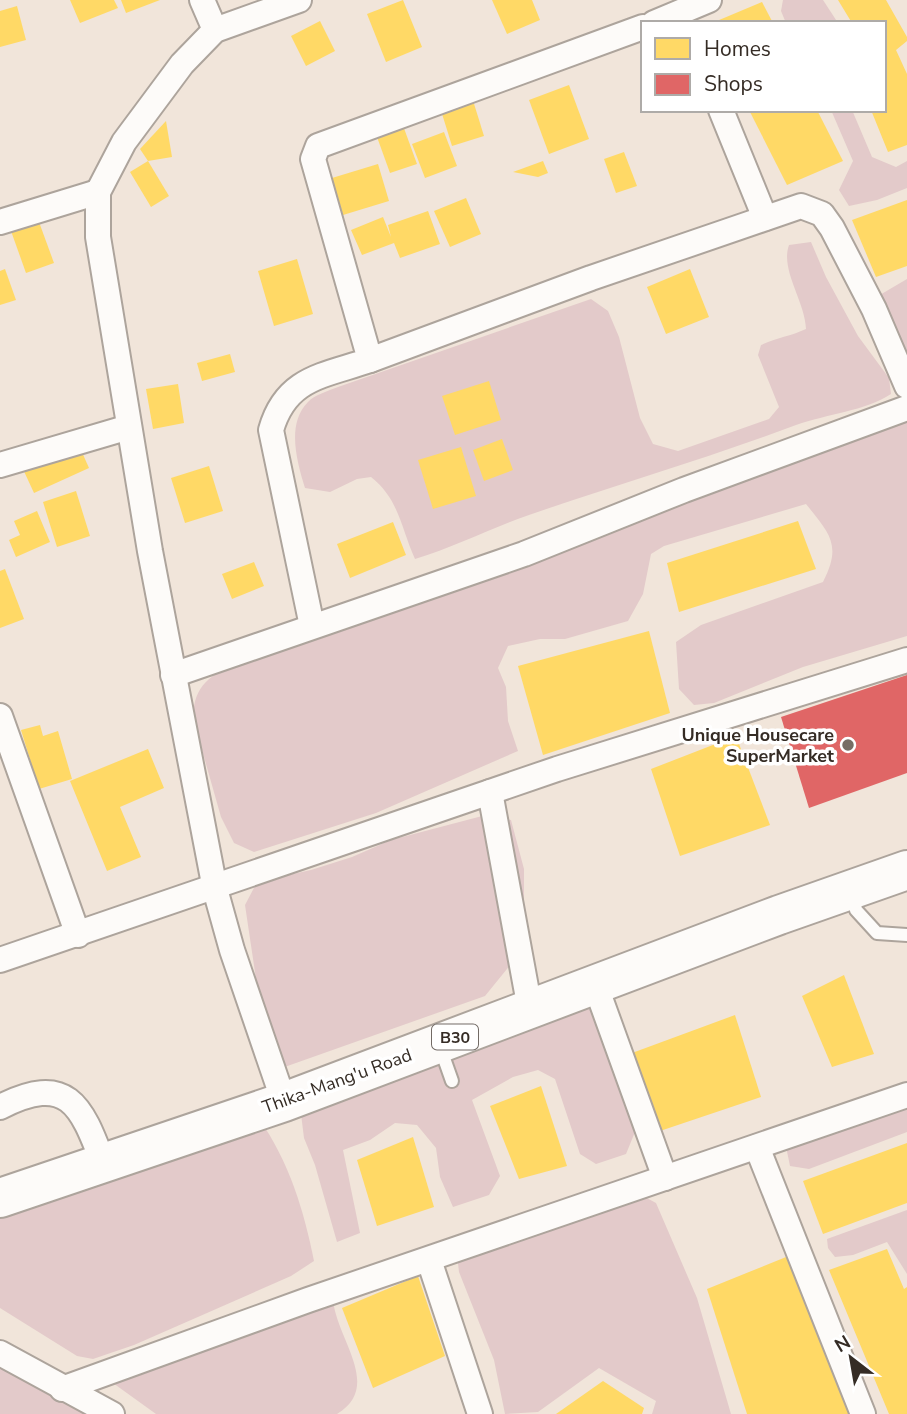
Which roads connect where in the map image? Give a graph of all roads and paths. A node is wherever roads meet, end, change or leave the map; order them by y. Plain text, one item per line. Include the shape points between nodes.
1 (202, 0) edge
2 (299, 0) edge
3 (709, 0) edge
4 (682, 18) edge
5 (641, 28) edge
6 (215, 30) junction
7 (722, 112) edge
8 (98, 192) junction
9 (765, 218) junction
10 (0, 222) edge
11 (370, 360) junction
12 (907, 386) edge
13 (907, 408) edge
14 (129, 427) junction
15 (0, 465) edge
16 (312, 626) junction
17 (907, 660) edge
18 (173, 675) junction
19 (0, 716) edge
20 (490, 792) junction
21 (907, 870) edge
22 (215, 888) junction
23 (852, 890) junction
24 (78, 935) junction
25 (907, 935) edge
26 (0, 960) edge
27 (595, 984) junction
28 (530, 1009) junction
29 (438, 1043) junction
30 (452, 1081) dead end
31 (907, 1095) edge
32 (284, 1102) junction
33 (0, 1107) edge
34 (757, 1147) junction
35 (103, 1163) junction
36 (665, 1178) junction
37 (0, 1198) edge
38 (429, 1260) junction
39 (0, 1353) edge
40 (62, 1389) junction
41 (112, 1414) edge
42 (480, 1414) edge
43 (863, 1414) edge

1 - 6 street
2 - 6 street
3 - 4 street
5 - 11 street via 318,146 313,159
6 - 8 street via 182,64 139,121
7 - 9 street
8 - 10 street
8 - 14 street via 98,237
9 - 11 street
9 - 12 street via 801,206 822,214 858,276
11 - 16 street via 302,384 283,400 271,430
13 - 16 street via 524,554
14 - 15 street
14 - 18 street
16 - 18 street
17 - 20 street
18 - 22 street
19 - 24 street
20 - 22 street
20 - 28 street
21 - 23 highway, Thika-Mang'u Road / B30
22 - 24 street
22 - 32 street
23 - 25 lane via 856,910 877,933
23 - 27 highway, Thika-Mang'u Road / B30
24 - 26 street
27 - 28 highway, Thika-Mang'u Road / B30
27 - 36 street
28 - 29 highway, Thika-Mang'u Road / B30
29 - 30 lane
29 - 32 highway, Thika-Mang'u Road / B30
31 - 34 street
32 - 35 highway, Thika-Mang'u Road / B30
33 - 35 street via 41,1092 65,1096 80,1111
34 - 36 street
34 - 43 street
35 - 37 highway, Thika-Mang'u Road / B30
36 - 38 street
38 - 40 street
38 - 42 street
39 - 40 street
40 - 41 street

